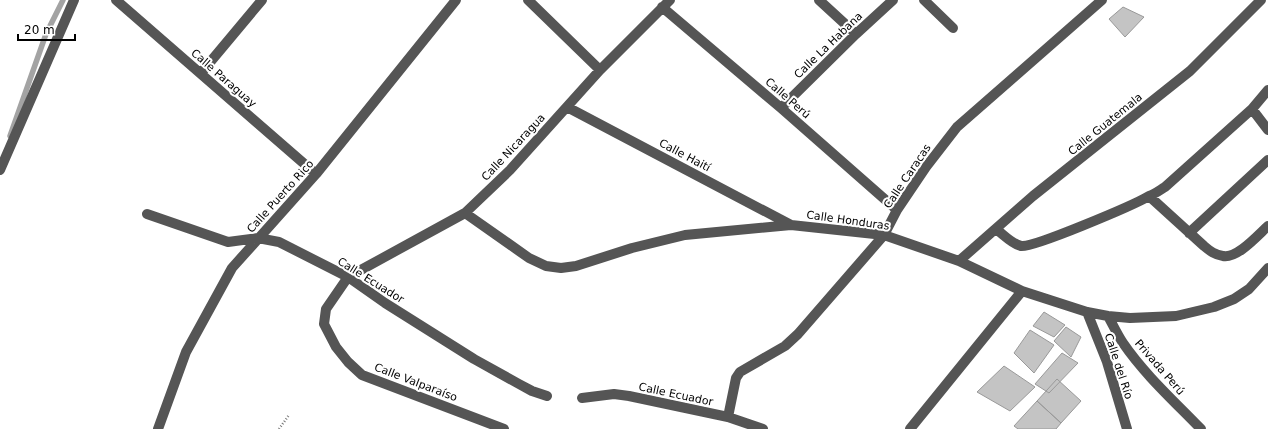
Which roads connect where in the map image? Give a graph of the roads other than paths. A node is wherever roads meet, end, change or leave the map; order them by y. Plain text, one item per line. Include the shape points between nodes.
1 (74, 0) edge
2 (116, 0) edge
3 (262, 0) edge
4 (456, 0) edge
5 (528, 0) edge
6 (819, 0) edge
7 (893, 0) edge
8 (924, 0) edge
9 (1102, 0) edge
10 (1261, 0) edge
11 (666, 3) edge
12 (953, 28) dead end
13 (856, 34) junction
14 (600, 70) junction
15 (200, 73) junction
16 (1268, 90) edge
17 (567, 106) junction
18 (781, 108) junction
19 (1252, 108) junction
20 (1268, 130) edge
21 (1268, 160) edge
22 (0, 170) edge
23 (316, 174) junction
24 (1149, 196) junction
25 (897, 210) junction
26 (465, 213) junction
27 (147, 214) dead end
28 (791, 225) junction
29 (1268, 226) edge
30 (996, 229) junction
31 (1189, 233) junction
32 (884, 235) junction
33 (258, 238) junction
34 (959, 261) junction
35 (1268, 268) edge
36 (348, 278) junction
37 (1022, 291) junction
38 (1087, 312) junction
39 (1108, 316) junction
40 (547, 396) dead end
41 (582, 398) dead end
42 (728, 417) junction
43 (158, 429) edge
44 (504, 429) edge
45 (763, 429) edge
46 (910, 429) edge
47 (1127, 429) edge
48 (1201, 429) edge

1 - 22 street
2 - 15 street, Calle Paraguay
3 - 15 street
4 - 23 street, Calle Puerto Rico
5 - 14 street
6 - 13 street
7 - 13 street, Calle La Habana
8 - 12 street
9 - 25 street, Calle Caracas via 957,127
10 - 30 street, Calle Guatemala via 1190,71 1033,196
11 - 14 street, Calle Nicaragua
11 - 18 street, Calle Perú
13 - 18 street, Calle La Habana
14 - 17 street, Calle Nicaragua
15 - 23 street, Calle Paraguay
16 - 19 street
17 - 26 street, Calle Nicaragua via 510,170
17 - 28 street, Calle Haití
18 - 25 street, Calle Perú
19 - 20 street
19 - 24 street via 1165,186
21 - 31 street
23 - 33 street, Calle Puerto Rico
24 - 30 street via 1054,237 1022,246
24 - 31 street
25 - 32 street, Calle Caracas
26 - 28 street, Calle Honduras via 529,258 546,266 561,268 685,235
26 - 36 street, Calle Nicaragua
27 - 33 street, Calle Ecuador via 228,242
28 - 32 street, Calle Honduras
29 - 31 street via 1236,254 1224,257 1212,252
30 - 34 street, Calle Guatemala
32 - 34 street, Calle Honduras
32 - 42 street, Calle Caracas via 798,334 785,346 740,372 736,378
33 - 36 street, Calle Ecuador via 279,242
33 - 43 street, Calle Puerto Rico via 232,268 186,352
34 - 37 street, Calle Honduras
35 - 39 street, Calle Honduras via 1249,289 1234,299 1214,307 1176,316
36 - 40 street, Calle Ecuador via 474,359 532,391
36 - 44 street, Calle Valparaíso via 326,309 324,324 336,347 348,362 362,374
37 - 38 street, Calle Honduras
37 - 46 street
38 - 39 street, Calle Honduras
38 - 47 street, Calle del Río via 1107,362
39 - 48 street, Privada Perú via 1122,342 1138,363
41 - 42 street, Calle Ecuador via 614,394
42 - 45 street, Calle Ecuador

